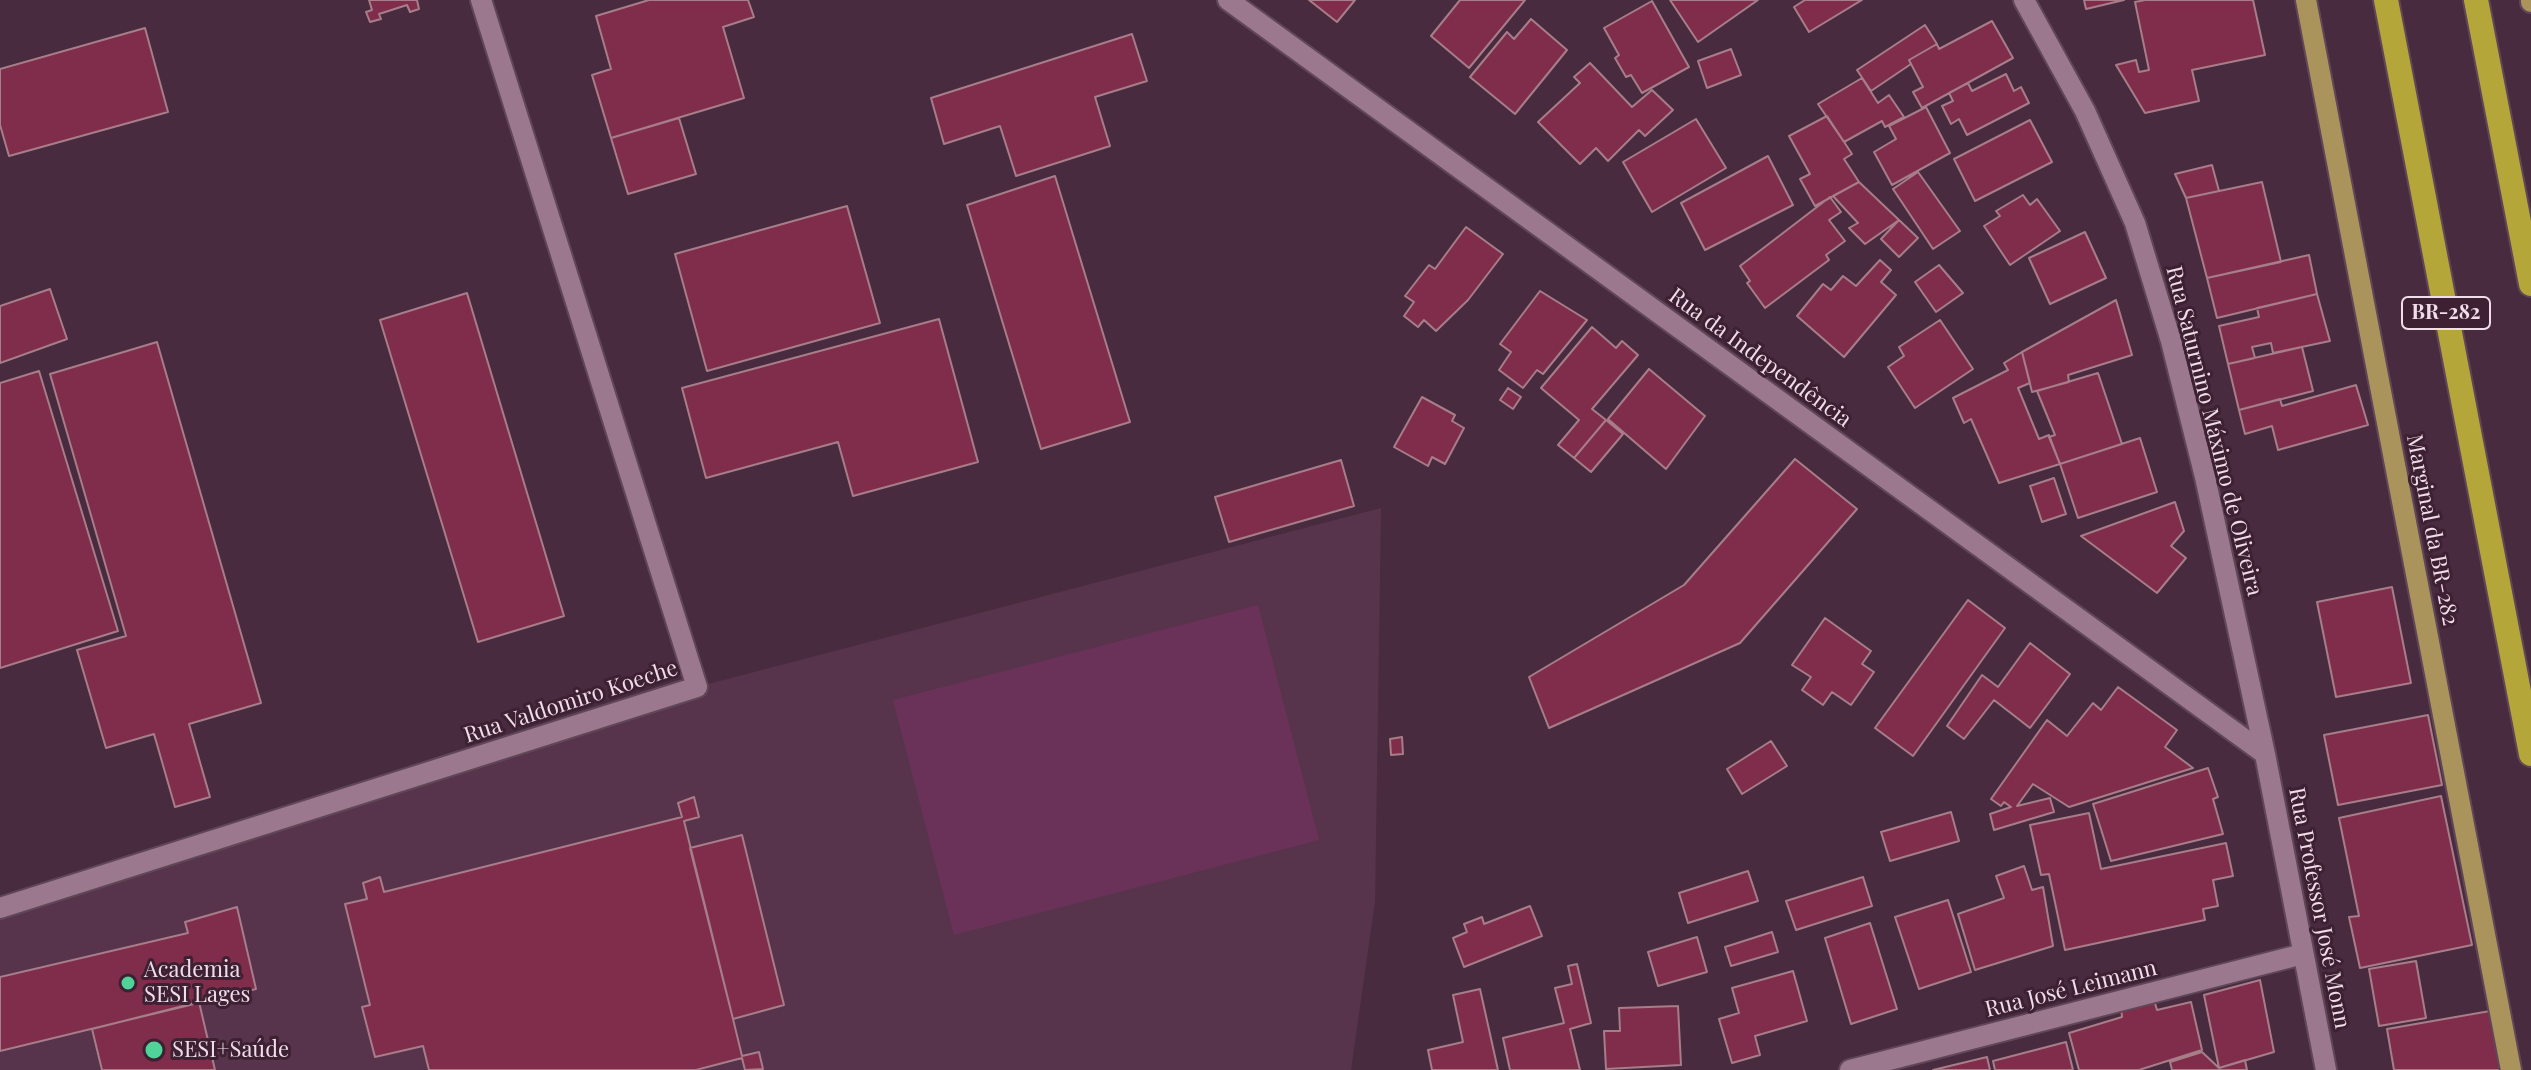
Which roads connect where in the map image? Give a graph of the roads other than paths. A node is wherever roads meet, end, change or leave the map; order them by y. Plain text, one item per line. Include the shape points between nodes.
1 (481, 0) edge
2 (1228, 0) edge
3 (2024, 0) edge
4 (2306, 0) edge
5 (2386, 0) edge
6 (2476, 0) edge
7 (2531, 284) edge
8 (2265, 754) junction
9 (2531, 754) edge
10 (0, 908) edge
11 (2303, 954) junction
12 (1890, 1065) edge
13 (1850, 1070) edge
14 (2326, 1070) edge
15 (2511, 1070) edge

1 - 10 street, Rua Valdomiro Koeche via 697,687
2 - 8 street, Rua da Independência
3 - 8 street, Rua Saturnino Máximo de Oliveira via 2085,111 2135,223 2205,477
4 - 15 main road, Marginal da BR-282
5 - 9 highway, BR-282
6 - 7 highway
8 - 11 street, Rua Professor José Monn
11 - 12 street, Rua José Leimann
11 - 14 street, Rua Professor José Monn
12 - 13 street, Rua José Leimann

